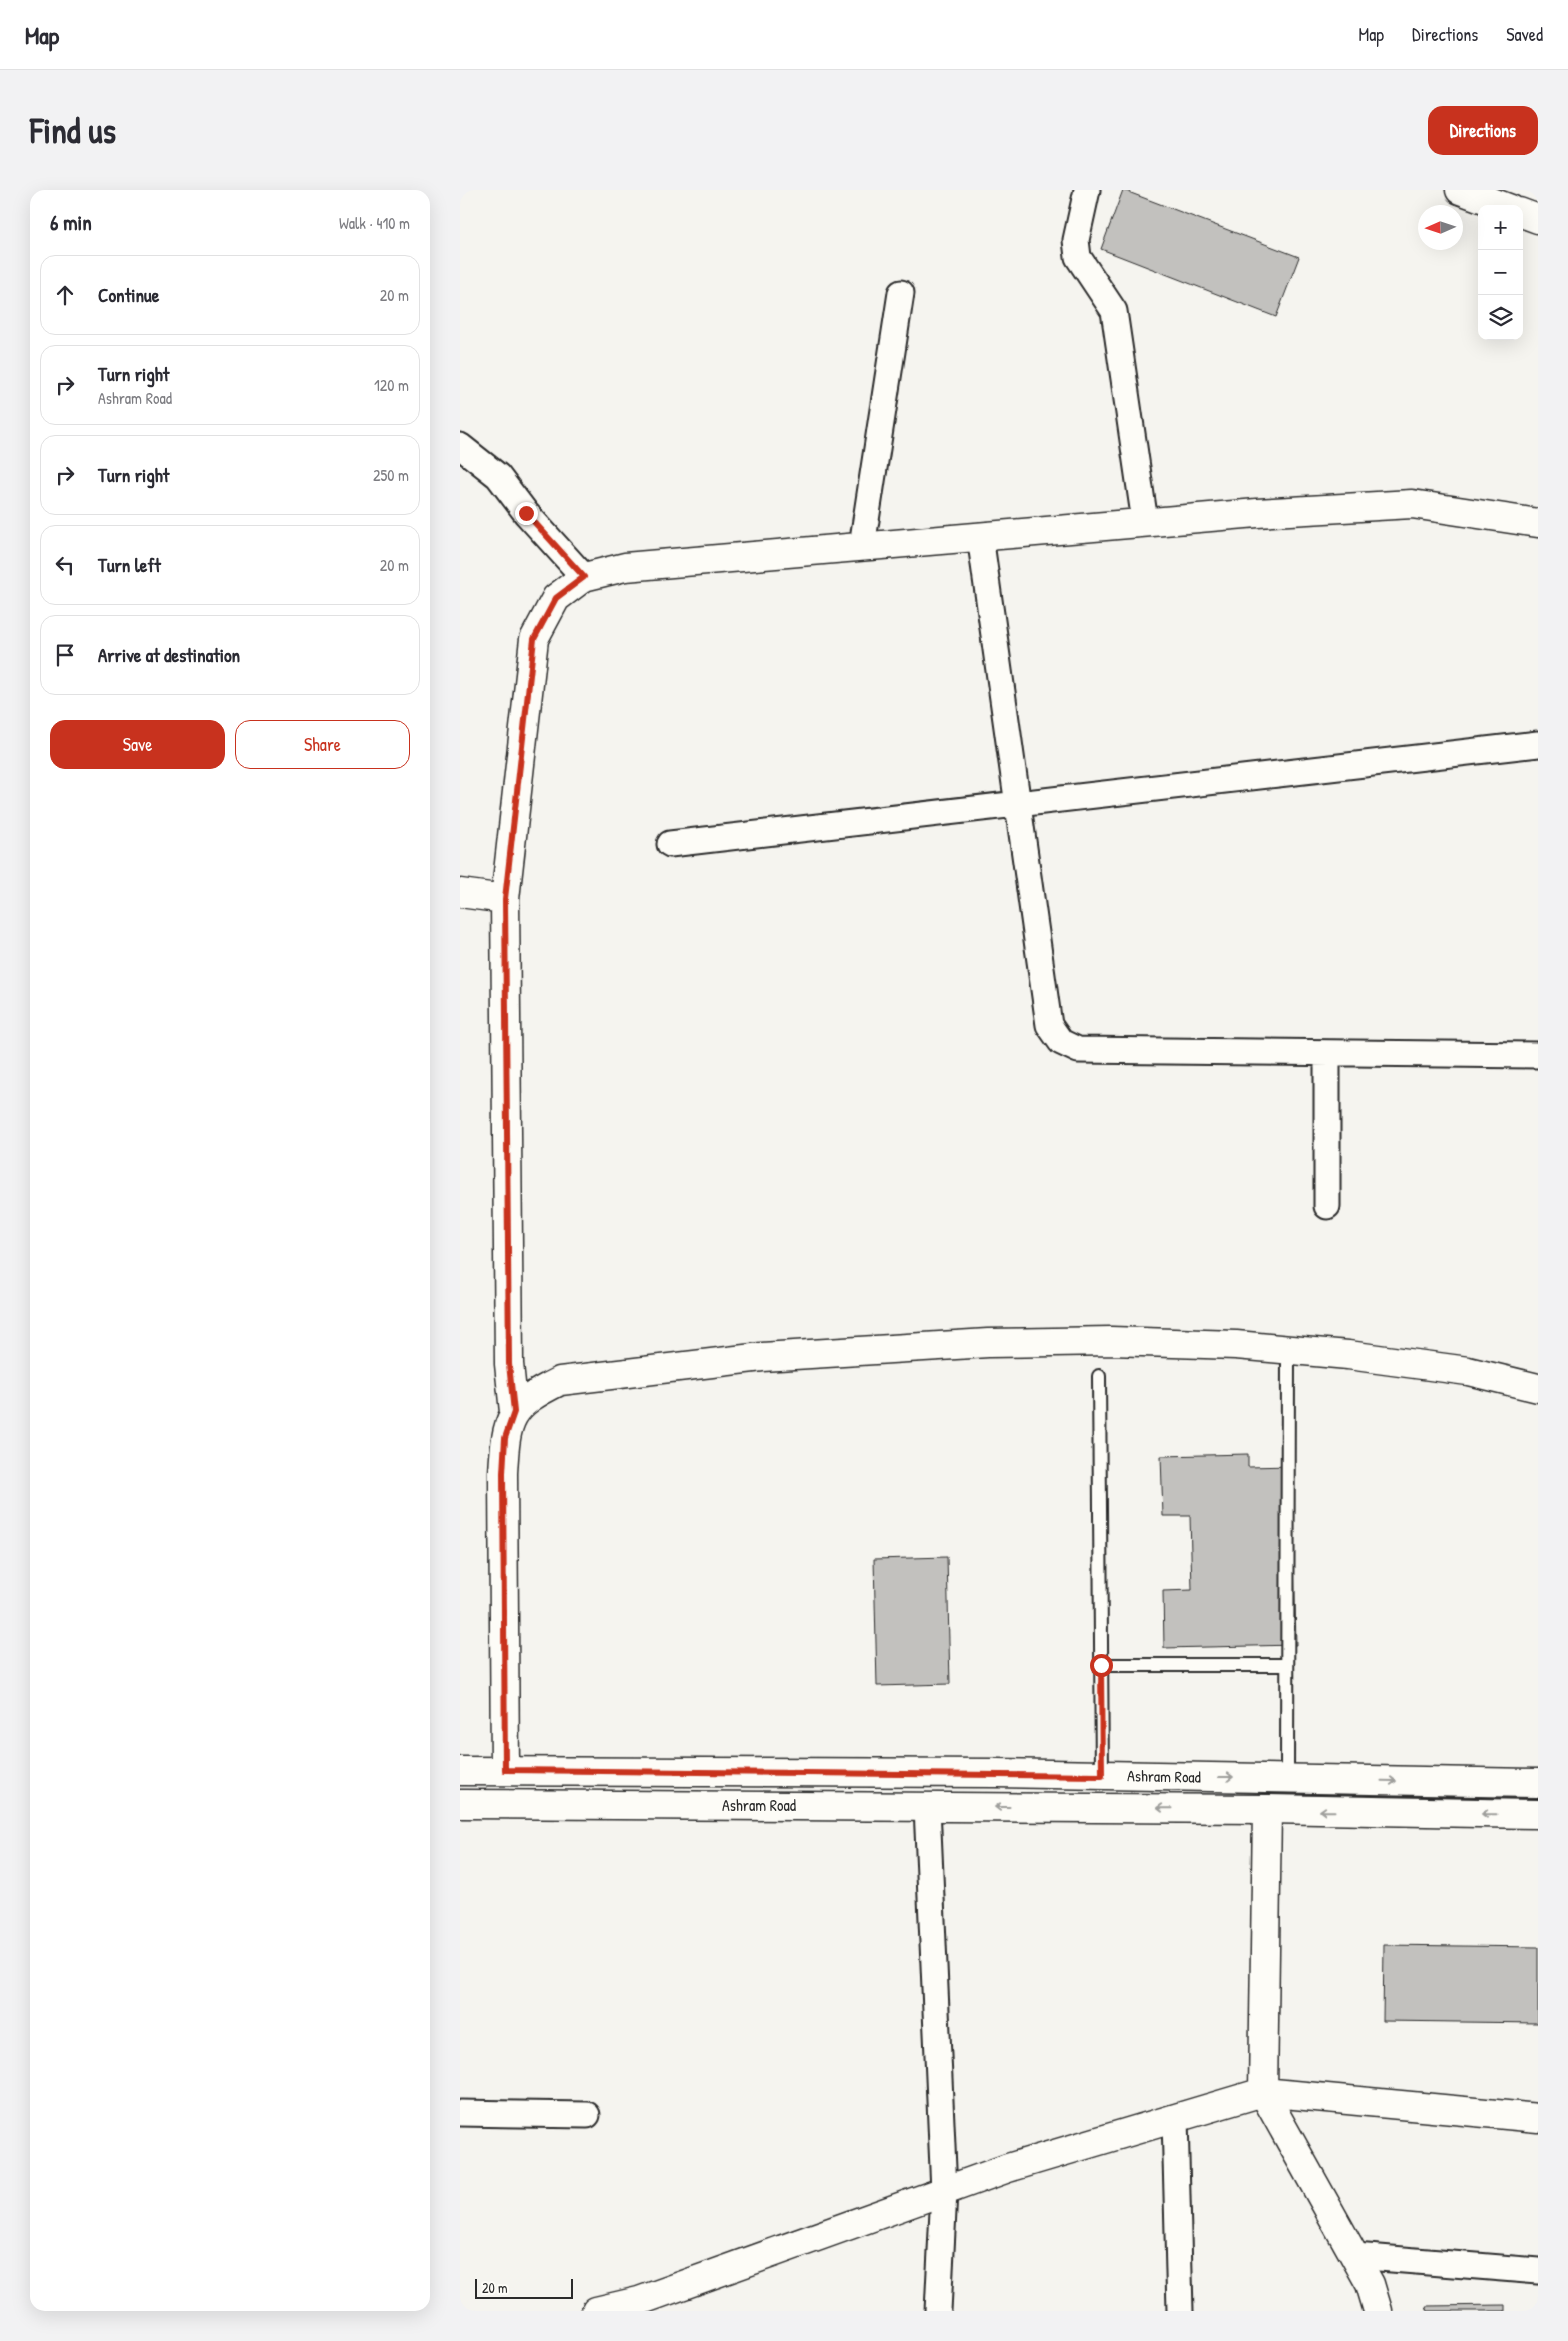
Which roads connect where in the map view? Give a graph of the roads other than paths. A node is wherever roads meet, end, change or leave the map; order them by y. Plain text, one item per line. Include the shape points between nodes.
1 (1087, 190) edge
2 (1460, 190) edge
3 (1501, 205) edge
4 (1523, 213) edge
5 (1538, 218) edge
6 (901, 293) dead end
7 (460, 446) edge
8 (1145, 522) junction
9 (1538, 523) edge
10 (980, 536) junction
11 (862, 546) junction
12 (584, 577) junction
13 (1538, 744) edge
14 (1018, 802) junction
15 (670, 844) dead end
16 (460, 893) edge
17 (505, 899) junction
18 (1326, 1053) junction
19 (1538, 1055) edge
20 (1327, 1206) dead end
21 (1288, 1350) junction
22 (1098, 1376) dead end
23 (1538, 1388) edge
24 (514, 1412) junction
25 (1101, 1665) junction
26 (1287, 1665) junction
27 (505, 1770) junction
28 (460, 1771) edge
29 (1102, 1776) junction
30 (1286, 1779) junction
31 (1538, 1783) edge
32 (460, 1804) edge
33 (927, 1806) junction
34 (1267, 1809) junction
35 (1538, 1814) edge
36 (1263, 2092) junction
37 (460, 2113) edge
38 (587, 2115) dead end
39 (1175, 2118) junction
40 (1538, 2118) edge
41 (944, 2191) junction
42 (1355, 2256) junction
43 (1538, 2271) edge
44 (596, 2311) edge
45 (938, 2311) edge
46 (1180, 2311) edge
47 (1378, 2311) edge

1 - 8 street via 1076,240 1078,257 1114,311
2 - 3 main road
4 - 5 main road
6 - 11 street
7 - 12 street via 498,476 526,513
8 - 9 main road via 1412,504
8 - 10 main road
10 - 11 main road
10 - 14 street
11 - 12 main road via 625,567
12 - 17 main road via 556,598 534,639
13 - 14 street
14 - 15 street
14 - 18 street via 1049,1025 1061,1042 1078,1050
16 - 17 main road
17 - 24 main road via 509,1364
18 - 19 street
18 - 20 street
21 - 23 main road via 1468,1371
21 - 24 main road via 1227,1344 988,1343 762,1357 560,1381 532,1395
21 - 26 lane
22 - 25 lane
24 - 27 main road via 505,1438 503,1473
25 - 26 lane
25 - 29 lane
26 - 30 lane
27 - 28 main road, Ashram Road
27 - 29 main road, Ashram Road
29 -> 30 main road, Ashram Road
30 -> 31 main road, Ashram Road
32 - 33 main road, Ashram Road
34 -> 33 main road, Ashram Road
33 - 41 street
35 -> 34 main road, Ashram Road
34 - 36 main road
36 - 39 main road
36 - 40 main road
36 - 42 main road
37 - 38 street
39 - 41 main road via 1008,2168
39 - 46 street
41 - 44 main road via 639,2301
41 - 45 street
42 - 43 street
42 - 47 main road via 1370,2284

